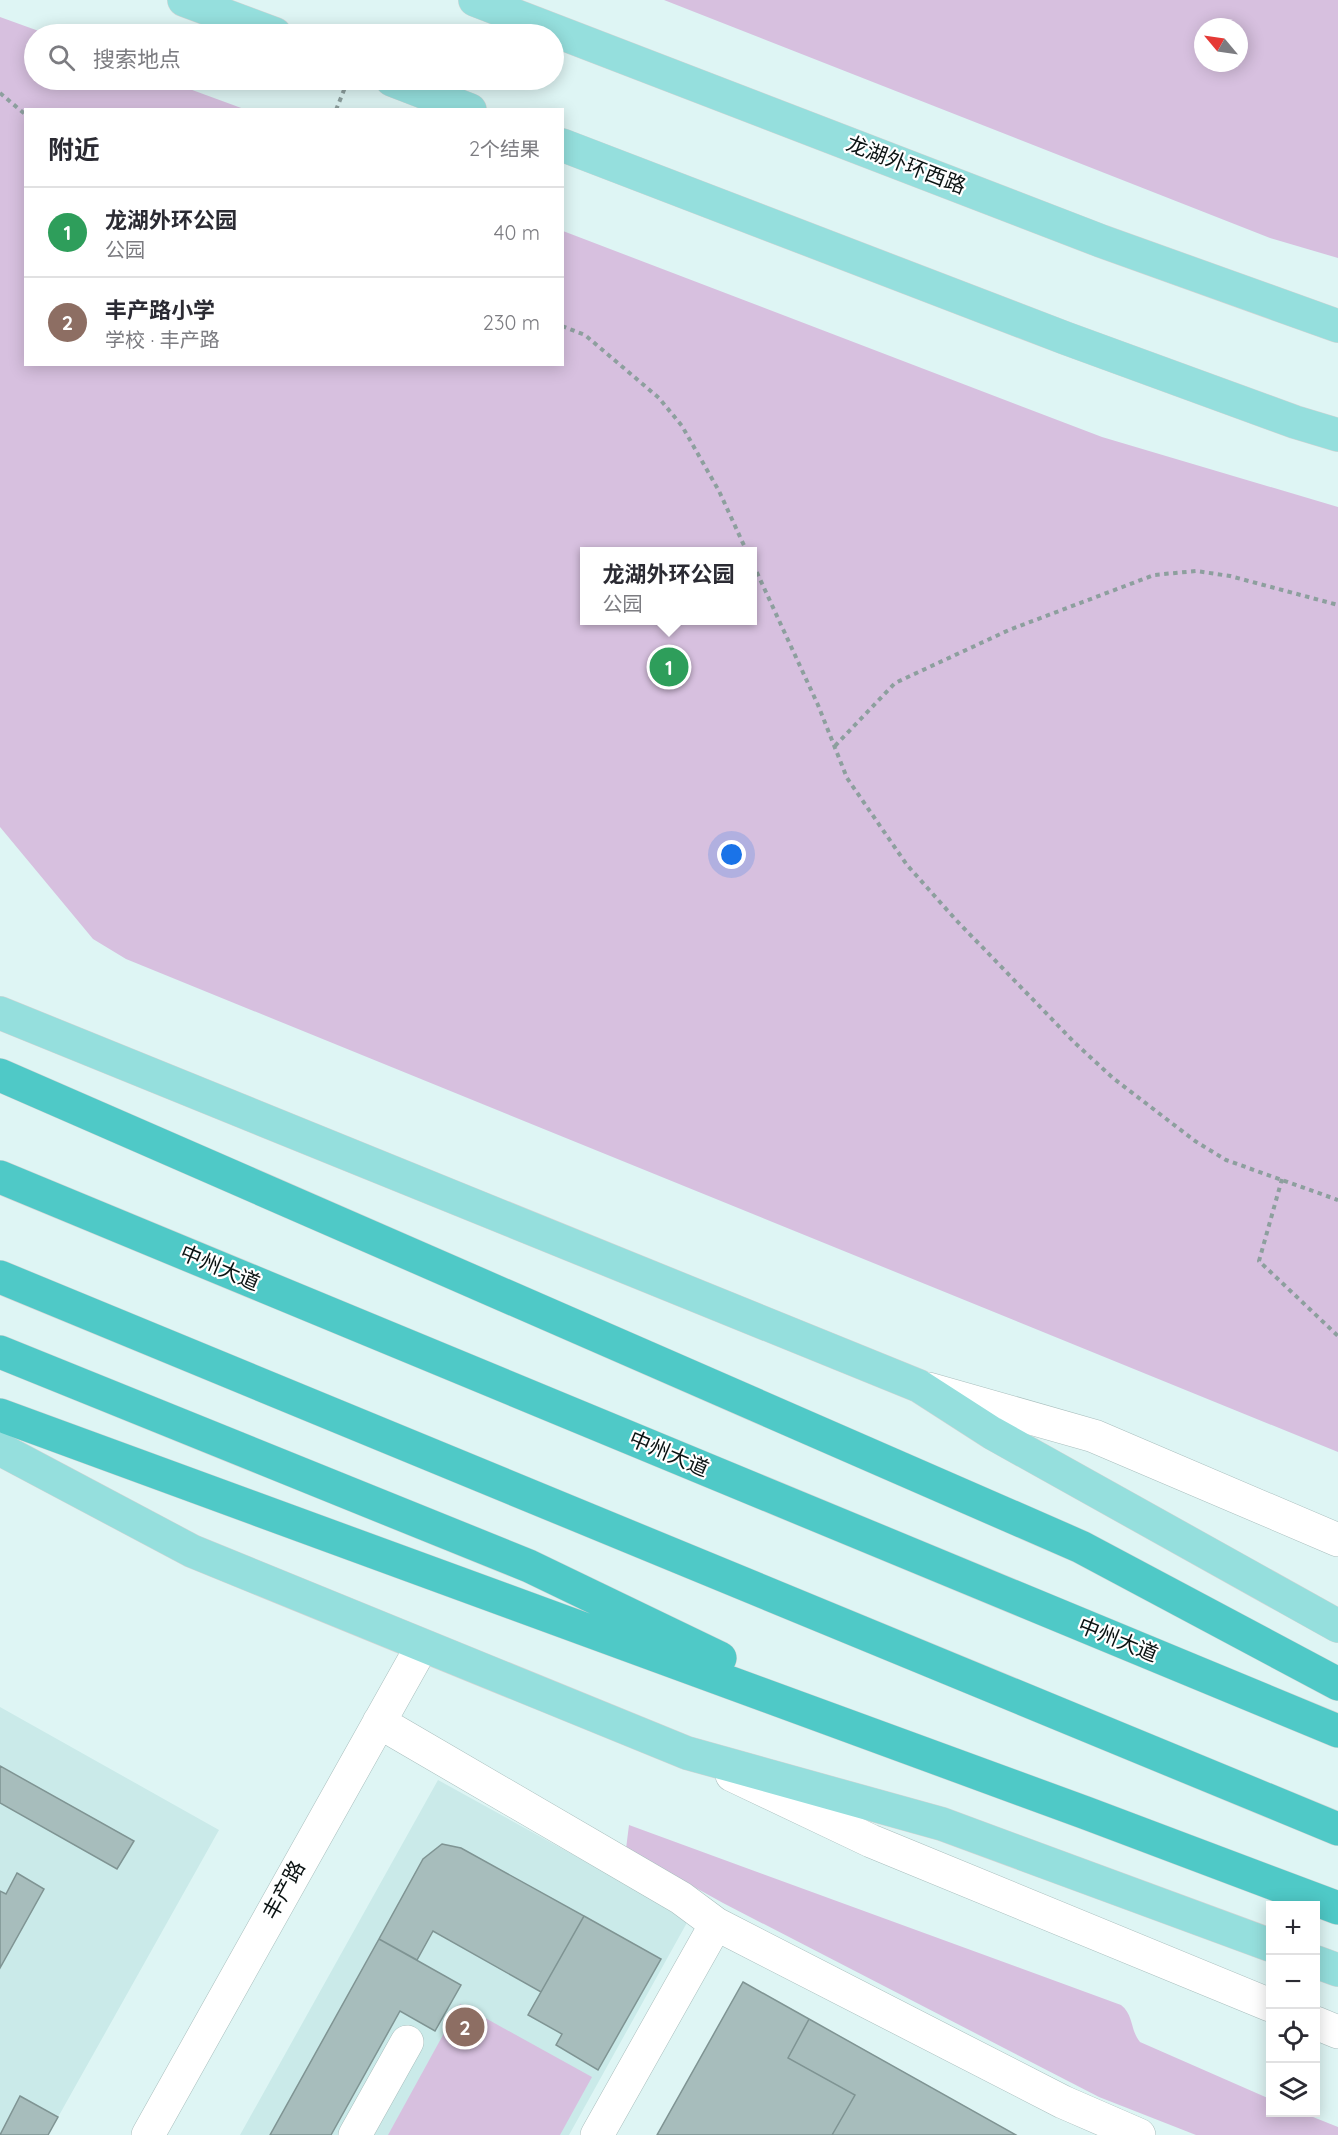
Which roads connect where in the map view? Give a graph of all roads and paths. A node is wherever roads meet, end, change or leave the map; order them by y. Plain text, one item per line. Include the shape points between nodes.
1 (184, 0) edge
2 (475, 0) edge
3 (248, 24) edge
4 (538, 24) edge
5 (564, 34) edge
6 (344, 90) edge
7 (418, 90) edge
8 (0, 93) edge
9 (337, 108) edge
10 (465, 108) edge
11 (24, 113) edge
12 (564, 146) edge
13 (1338, 326) edge
14 (564, 327) edge
15 (1338, 435) edge
16 (745, 547) edge
17 (757, 573) edge
18 (1338, 605) edge
19 (835, 746) junction
20 (0, 1013) edge
21 (0, 1060) edge
22 (0, 1075) edge
23 (100, 1118) junction
24 (0, 1177) edge
25 (1281, 1179) junction
26 (1338, 1200) edge
27 (0, 1277) edge
28 (1338, 1336) edge
29 (0, 1352) edge
30 (919, 1386) junction
31 (0, 1415) edge
32 (0, 1449) edge
33 (1338, 1540) edge
34 (1338, 1626) edge
35 (422, 1646) junction
36 (1338, 1684) edge
37 (379, 1722) junction
38 (1338, 1731) edge
39 (889, 1740) junction
40 (687, 1753) junction
41 (1338, 1829) edge
42 (1338, 1908) edge
43 (716, 1924) junction
44 (1266, 1945) edge
45 (1320, 1963) edge
46 (1338, 1970) edge
47 (1266, 2003) edge
48 (1320, 2025) edge
49 (1338, 2032) edge
50 (407, 2042) dead end
51 (148, 2135) edge
52 (355, 2135) edge
53 (597, 2135) edge
54 (1139, 2135) edge

1 - 3 main road
2 - 4 main road, 龙湖外环西路
5 - 13 main road, 龙湖外环西路 via 1090,236
6 - 9 path
7 - 10 main road
8 - 11 path
12 - 15 main road via 1065,338
14 - 16 path via 585,335 659,398 682,426
17 - 19 path
18 - 19 path via 1230,576 1196,571 1154,574 1009,630 895,683
19 - 25 path via 847,778 907,865 1075,1043 1113,1078 1195,1141 1226,1160
20 - 30 main road
21 - 23 highway
22 - 23 highway
23 - 36 highway via 1081,1547
24 - 38 highway, 中州大道
25 - 26 path
25 - 28 path via 1259,1261
27 - 41 highway
29 - 39 highway via 529,1566
30 - 33 street via 1094,1436
30 - 34 main road via 992,1433
31 - 39 highway
32 - 35 main road via 192,1551
35 - 37 street, 丰产路
35 - 40 main road
37 - 43 street via 681,1898
37 - 51 street, 丰产路
39 - 42 highway
40 - 44 main road via 942,1824
40 - 47 street via 871,1841
43 - 53 street
43 - 54 street via 1064,2102
45 - 46 main road
48 - 49 street
50 - 52 street

